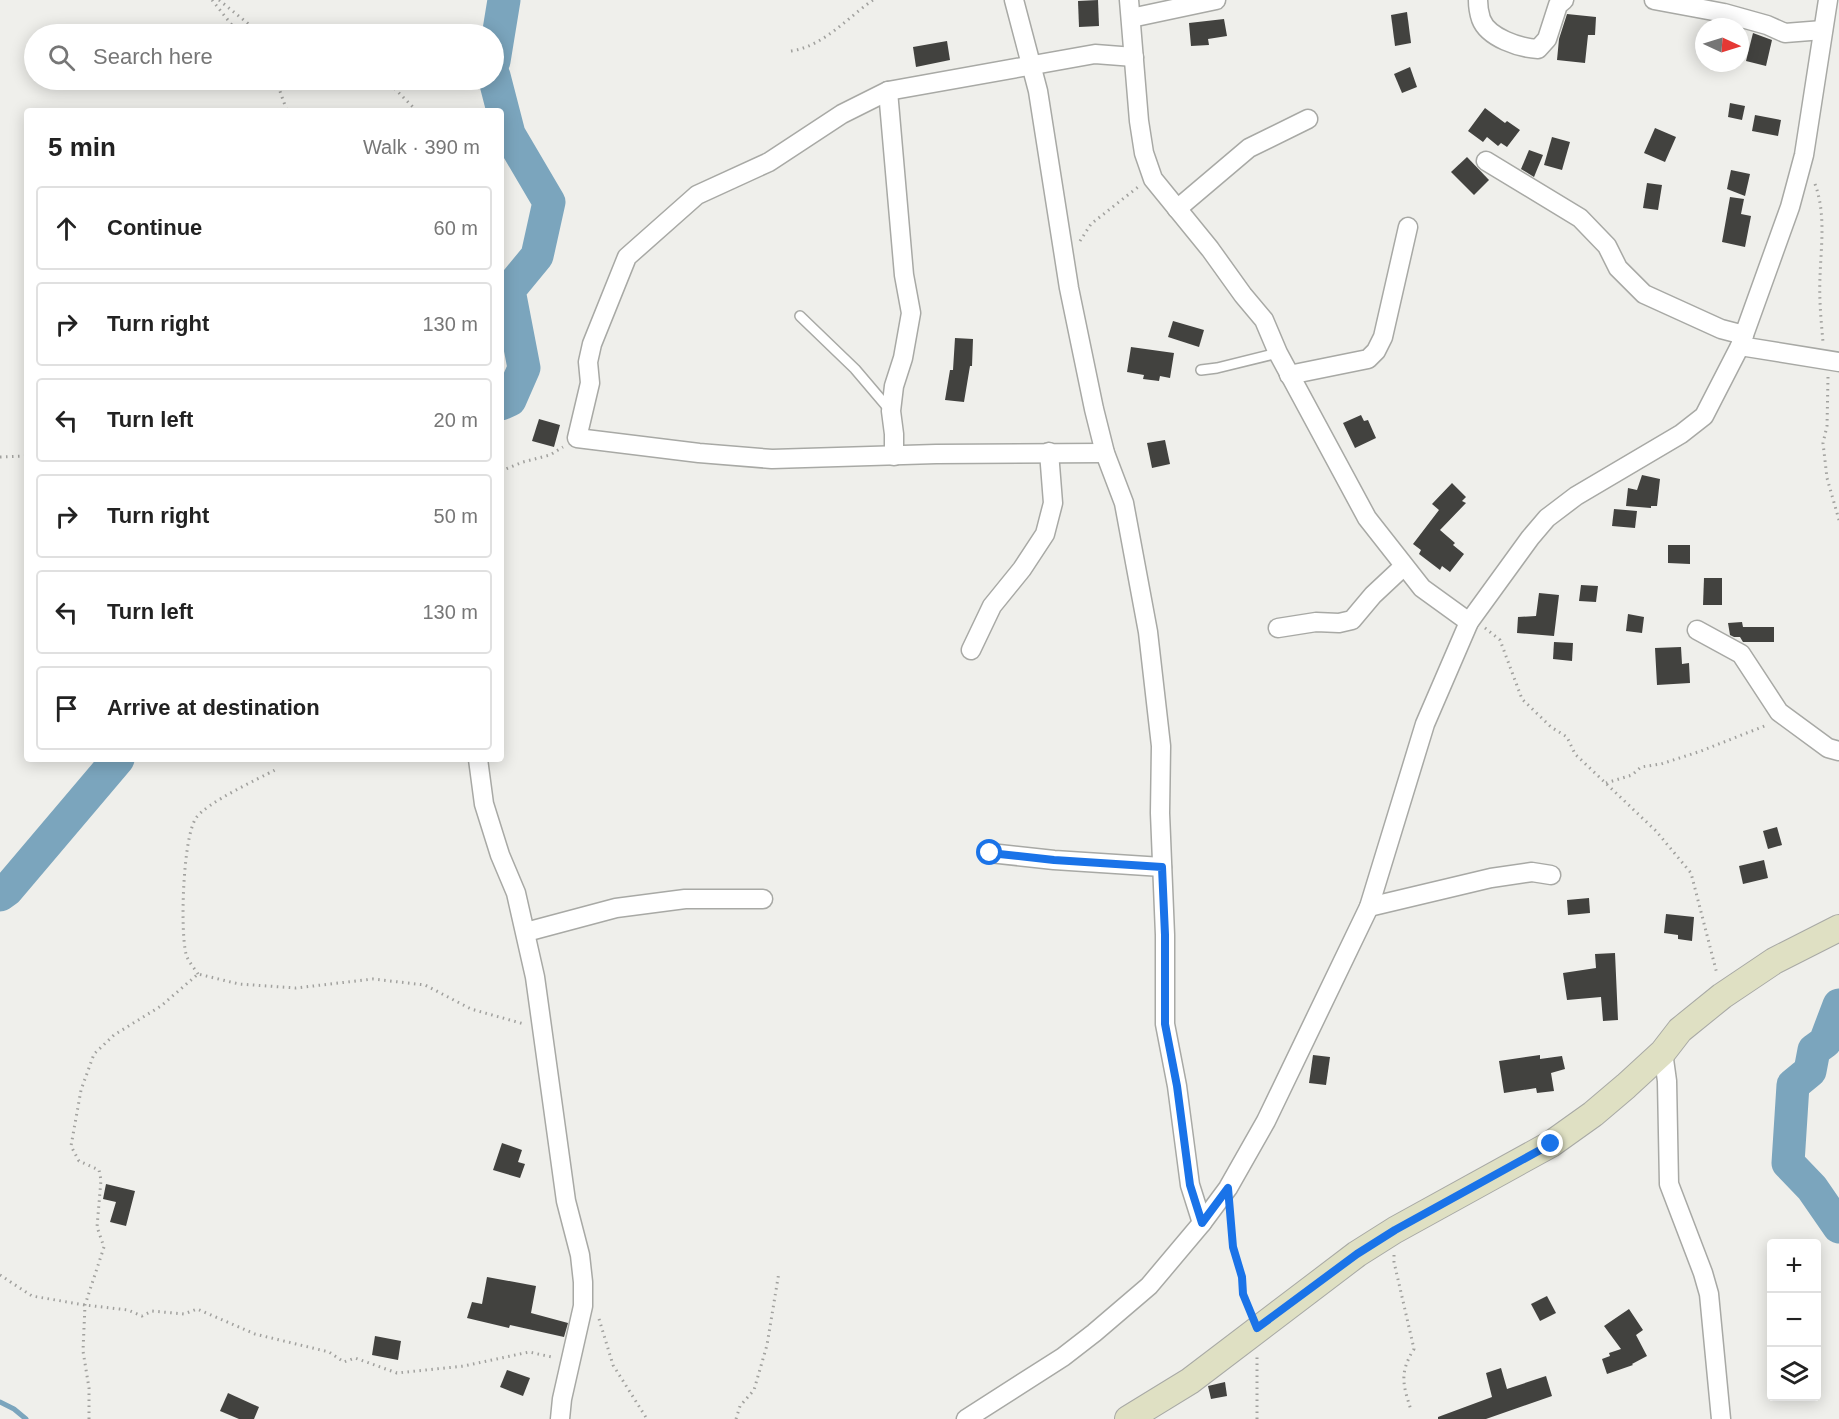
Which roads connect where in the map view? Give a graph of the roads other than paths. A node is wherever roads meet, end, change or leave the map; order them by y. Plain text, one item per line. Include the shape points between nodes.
1 (1014, 0) edge
2 (1216, 0) edge
3 (1478, 0) edge
4 (1564, 0) edge
5 (1654, 0) edge
6 (1828, 0) edge
7 (1130, 9) edge
8 (1823, 30) junction
9 (1134, 57) junction
10 (1031, 66) junction
11 (888, 91) junction
12 (1308, 119) dead end
13 (1486, 161) dead end
14 (1177, 209) junction
15 (1408, 227) dead end
16 (800, 316) dead end
17 (1742, 341) junction
18 (1278, 353) junction
19 (1834, 362) edge
20 (1201, 370) dead end
21 (1289, 375) junction
22 (891, 411) junction
23 (1049, 452) junction
24 (1105, 453) junction
25 (894, 456) junction
26 (1404, 566) junction
27 (1469, 622) junction
28 (1278, 628) dead end
29 (1697, 630) dead end
30 (971, 650) dead end
31 (1839, 751) edge
32 (478, 762) edge
33 (990, 853) dead end
34 (1162, 867) junction
35 (1551, 875) dead end
36 (763, 899) dead end
37 (1369, 908) junction
38 (1839, 928) edge
39 (526, 932) junction
40 (1663, 1052) junction
41 (1202, 1223) junction
42 (560, 1419) edge
43 (966, 1419) edge
44 (1128, 1419) edge
45 (1721, 1419) edge

1 - 10 street
2 - 7 street
3 - 4 street via 1481,21 1493,33 1538,49 1547,39 1558,5
5 - 8 street via 1724,13 1785,33
6 - 8 street
7 - 9 street
8 - 17 street via 1804,154 1790,207
9 - 10 street via 1095,54
9 - 14 street via 1144,153 1153,179
10 - 11 street
10 - 24 street via 1091,398
11 - 22 street via 910,313
11 - 25 street via 842,114 769,162 697,195 627,257 592,344 588,362 590,383 578,438 772,459
12 - 14 street via 1249,148
13 - 17 street via 1580,218 1607,246 1618,268 1644,294
14 - 18 street via 1264,320
15 - 21 street via 1383,337 1376,351 1368,359
16 - 22 lane via 855,369
17 - 19 street
17 - 27 street via 1704,416 1547,518
18 - 20 lane
18 - 21 street
21 - 26 street via 1367,518
22 - 25 street
23 - 24 street
23 - 25 street
23 - 30 street via 1053,503 1045,534 992,606
24 - 34 street via 1124,503 1148,632 1161,746
26 - 27 street via 1422,588
26 - 28 street via 1353,620
27 - 37 street via 1425,724
29 - 31 street via 1741,654 1779,712 1828,748
32 - 39 street via 484,804
33 - 34 street
34 - 41 street via 1165,1024 1190,1185
35 - 37 street via 1532,872 1491,878
36 - 39 street via 685,899 627,906
37 - 41 street via 1266,1121 1228,1188
38 - 40 street via 1774,961 1722,996 1680,1030
39 - 42 street via 540,1005 566,1201 583,1282 583,1306
40 - 44 street via 1593,1114 1551,1144 1357,1254 1190,1381
40 - 45 street via 1669,1184 1709,1294
41 - 43 street via 1149,1286 1094,1333 1064,1357

